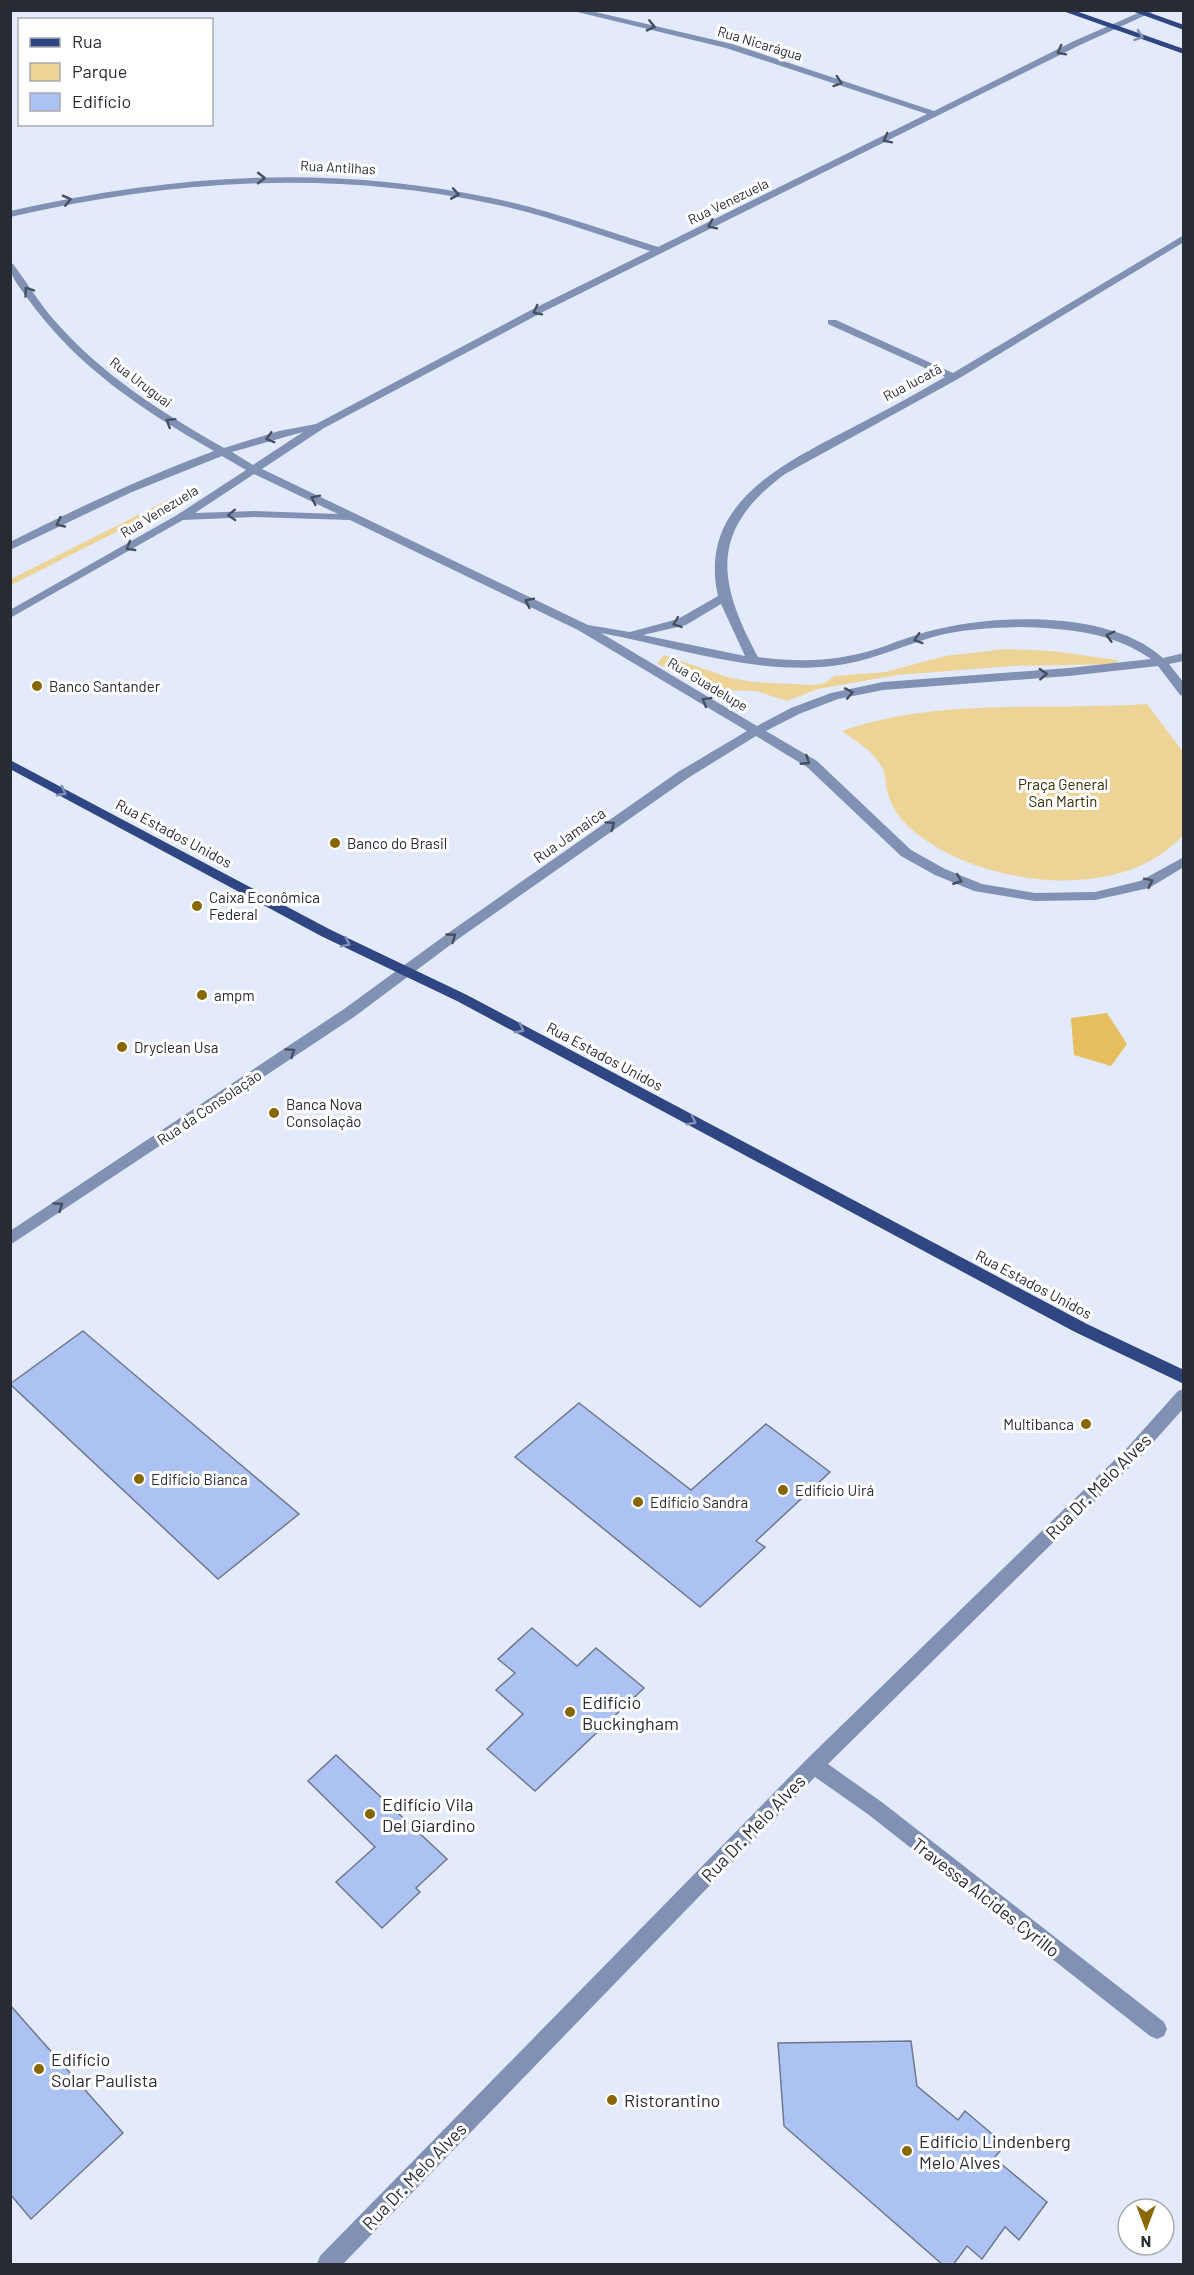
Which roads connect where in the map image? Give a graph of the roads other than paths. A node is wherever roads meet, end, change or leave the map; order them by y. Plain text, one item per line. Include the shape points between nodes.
1 (573, 10) edge
2 (1064, 10) edge
3 (1133, 10) edge
4 (1154, 10) edge
5 (1145, 15) junction
6 (1115, 28) junction
7 (1184, 28) edge
8 (1184, 52) edge
9 (935, 114) junction
10 (10, 214) edge
11 (1184, 238) edge
12 (659, 251) junction
13 (10, 266) edge
14 (832, 322) dead end
15 (954, 377) junction
16 (320, 426) junction
17 (221, 452) junction
18 (253, 469) junction
19 (181, 518) junction
20 (353, 518) junction
21 (10, 547) edge
22 (723, 598) junction
23 (10, 615) edge
24 (582, 627) junction
25 (626, 634) junction
26 (1184, 657) edge
27 (753, 660) junction
28 (1161, 662) junction
29 (1184, 692) edge
30 (756, 731) junction
31 (10, 764) edge
32 (1184, 861) edge
33 (404, 972) junction
34 (10, 1239) edge
35 (1184, 1378) edge
36 (1184, 1396) edge
37 (814, 1765) junction
38 (1157, 2030) dead end
39 (328, 2265) edge

1 -> 9 street, Rua Nicarágua via 729,46
2 - 6 main road
3 - 5 main road
4 - 5 street, Rua Venezuela
5 - 6 street, Rua Venezuela
5 - 7 main road
6 -> 8 main road
6 -> 9 street, Rua Venezuela
9 -> 12 street, Rua Venezuela
10 -> 12 street, Rua Antilhas via 75,198 170,183 325,179 411,186 495,201
11 - 15 street, Rua Iucatã
12 -> 16 street, Rua Venezuela
17 -> 13 street, Rua Uruguai via 112,382 50,322
14 - 15 street
15 - 22 street, Rua Iucatã via 802,459 746,501 731,525 720,560
16 -> 17 street, Rua Venezuela
16 - 18 street, Rua Venezuela
17 - 18 street, Rua Uruguai
17 -> 21 street, Rua Venezuela via 170,471
18 - 19 street, Rua Venezuela
20 -> 18 street, Rua Guadelupe
20 -> 19 street via 254,514
19 -> 23 street, Rua Venezuela
24 -> 20 street, Rua Guadelupe
22 -> 25 street via 682,622
22 - 27 street, Rua Iucatã
24 - 25 street
30 -> 24 street, Rua Guadelupe
25 - 27 street
26 - 28 street, Rua Guadelupe
28 -> 27 street via 1120,638 1083,628 1035,623 937,633 840,661 802,664
28 - 29 street
30 -> 28 street, Rua Guadelupe via 835,696 883,686
30 -> 32 street via 812,764 906,853 979,888 1035,897 1095,896 1144,885
33 -> 30 street, Rua Jamaica via 683,775
31 -> 33 main road, Rua Estados Unidos
34 -> 33 street, Rua da Consolação via 339,1020
33 -> 35 main road, Rua Estados Unidos via 462,998 1081,1328
36 - 37 street, Rua Dr. Melo Alves via 1132,1453
37 - 38 street, Travessa Alcides Cyrillo via 876,1809
37 - 39 street, Rua Dr. Melo Alves

